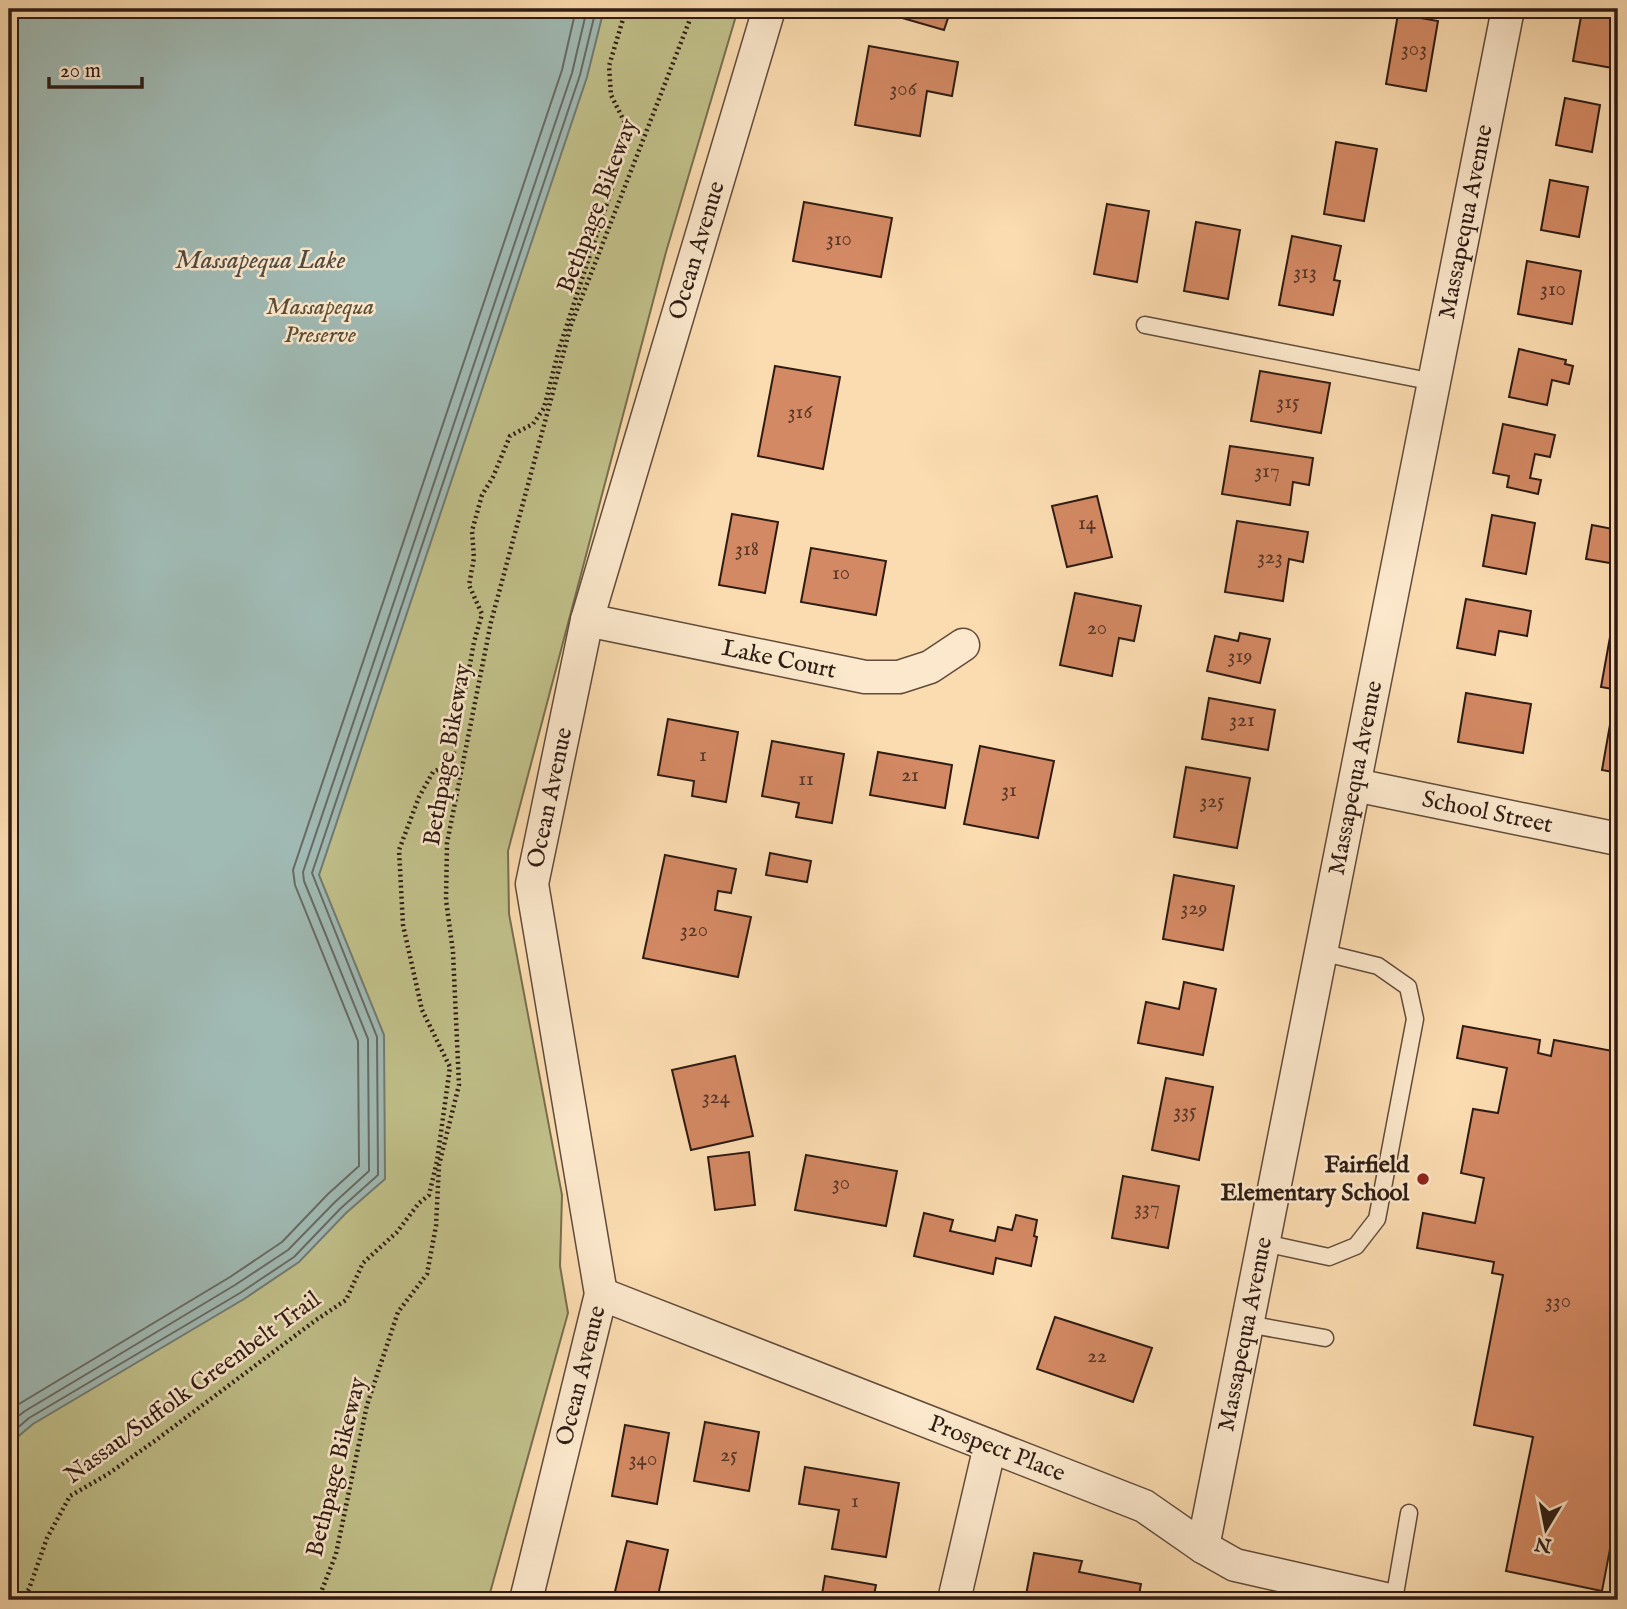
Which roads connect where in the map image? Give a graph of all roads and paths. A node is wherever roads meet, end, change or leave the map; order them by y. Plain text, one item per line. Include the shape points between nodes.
1 (626, 9) edge
2 (694, 9) edge
3 (769, 9) edge
4 (1508, 9) edge
5 (1144, 325) dead end
6 (1434, 382) junction
7 (587, 620) junction
8 (963, 645) dead end
9 (1354, 785) junction
10 (1618, 839) edge
11 (1321, 952) junction
12 (1264, 1243) junction
13 (601, 1294) junction
14 (1248, 1324) junction
15 (1325, 1338) dead end
16 (990, 1446) junction
17 (1409, 1513) dead end
18 (1203, 1547) junction
19 (22, 1600) edge
20 (318, 1600) edge
21 (526, 1600) edge
22 (954, 1600) edge
23 (1392, 1600) edge

1 - 19 path, Nassau/Suffolk Greenbelt Trail via 609,66 611,95 629,131 544,408 533,424 510,436 482,495 472,531 469,585 482,614 452,763 433,772 399,850 403,925 422,1010 450,1067 429,1195 363,1264 346,1300 108,1474 69,1496
2 - 20 path, Bethpage Bikeway via 571,325 491,622 447,843 446,901 459,1085 439,1165 430,1262 427,1274 398,1312 367,1405 336,1554
3 - 7 street, Ocean Avenue
4 - 6 street, Massapequa Avenue
5 - 6 lane
6 - 9 street, Massapequa Avenue
7 - 8 street, Lake Court via 865,677 899,677 930,667
7 - 13 street, Ocean Avenue via 532,884
9 - 10 street, School Street
9 - 11 street, Massapequa Avenue
11 - 12 street, Massapequa Avenue
11 - 12 lane via 1378,966 1408,987 1416,1019 1377,1219 1356,1246 1329,1257
12 - 14 street, Massapequa Avenue
13 - 16 street, Prospect Place
13 - 21 street, Ocean Avenue
14 - 15 lane
14 - 18 street, Massapequa Avenue
16 - 18 street, Prospect Place via 1144,1506
16 - 22 street
17 - 23 lane
18 - 23 street, Prospect Place via 1235,1565

